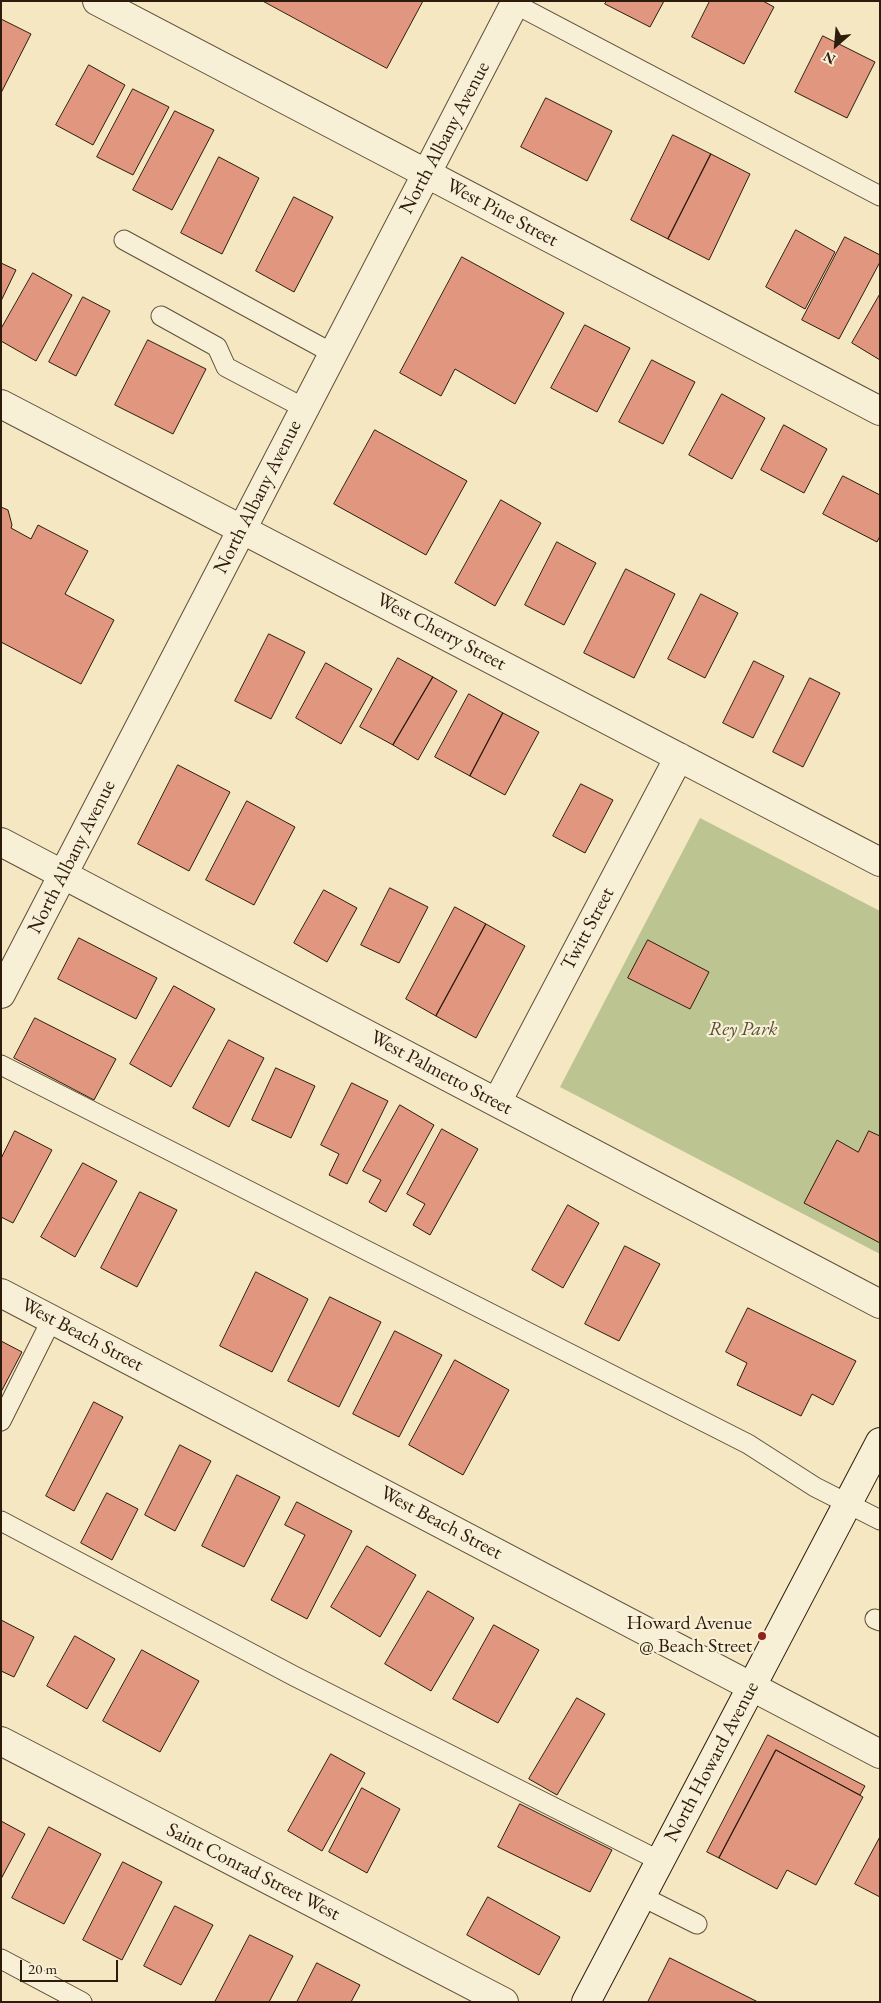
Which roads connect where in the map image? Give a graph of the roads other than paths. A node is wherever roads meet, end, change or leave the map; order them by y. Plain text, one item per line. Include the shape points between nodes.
1 (97, 1) edge
2 (516, 3) edge
3 (426, 173) junction
4 (880, 196) edge
5 (124, 240) dead end
6 (161, 316) dead end
7 (332, 353) junction
8 (1, 404) edge
9 (304, 408) junction
10 (880, 411) edge
11 (242, 528) junction
12 (679, 756) junction
13 (1, 842) edge
14 (880, 862) edge
15 (63, 874) junction
16 (1, 994) edge
17 (1, 1065) edge
18 (497, 1102) junction
19 (1, 1293) edge
20 (880, 1304) edge
21 (52, 1319) junction
22 (1, 1421) edge
23 (880, 1442) edge
24 (847, 1503) junction
25 (880, 1520) edge
26 (1, 1521) edge
27 (751, 1686) junction
28 (1, 1742) edge
29 (880, 1754) edge
30 (660, 1861) junction
31 (641, 1896) junction
32 (697, 1924) dead end
33 (1, 1959) edge
34 (82, 2002) edge
35 (504, 2002) edge
36 (586, 2002) edge

1 - 3 street, West Pine Street
2 - 3 street, North Albany Avenue
2 - 4 lane
3 - 7 street, North Albany Avenue
3 - 10 street, West Pine Street
5 - 7 lane
6 - 9 lane via 217,347 226,367
7 - 9 street, North Albany Avenue
8 - 11 street, West Cherry Street
9 - 11 street, North Albany Avenue
11 - 12 street, West Cherry Street
11 - 15 street, North Albany Avenue
12 - 14 street, West Cherry Street
12 - 18 street, Twitt Street
13 - 15 street, West Palmetto Street
15 - 16 street, North Albany Avenue
15 - 18 street, West Palmetto Street
17 - 24 lane via 748,1444 815,1487
18 - 20 street, West Palmetto Street
19 - 21 street, West Beach Street
21 - 22 lane
21 - 27 street, West Beach Street
23 - 24 street, North Howard Avenue
24 - 25 lane
24 - 27 street, North Howard Avenue
26 - 30 lane via 294,1676
27 - 29 street, West Beach Street
27 - 30 street, North Howard Avenue
28 - 35 street, Saint Conrad Street West
30 - 31 street, North Howard Avenue
31 - 32 lane
31 - 36 street, North Howard Avenue
33 - 34 lane

